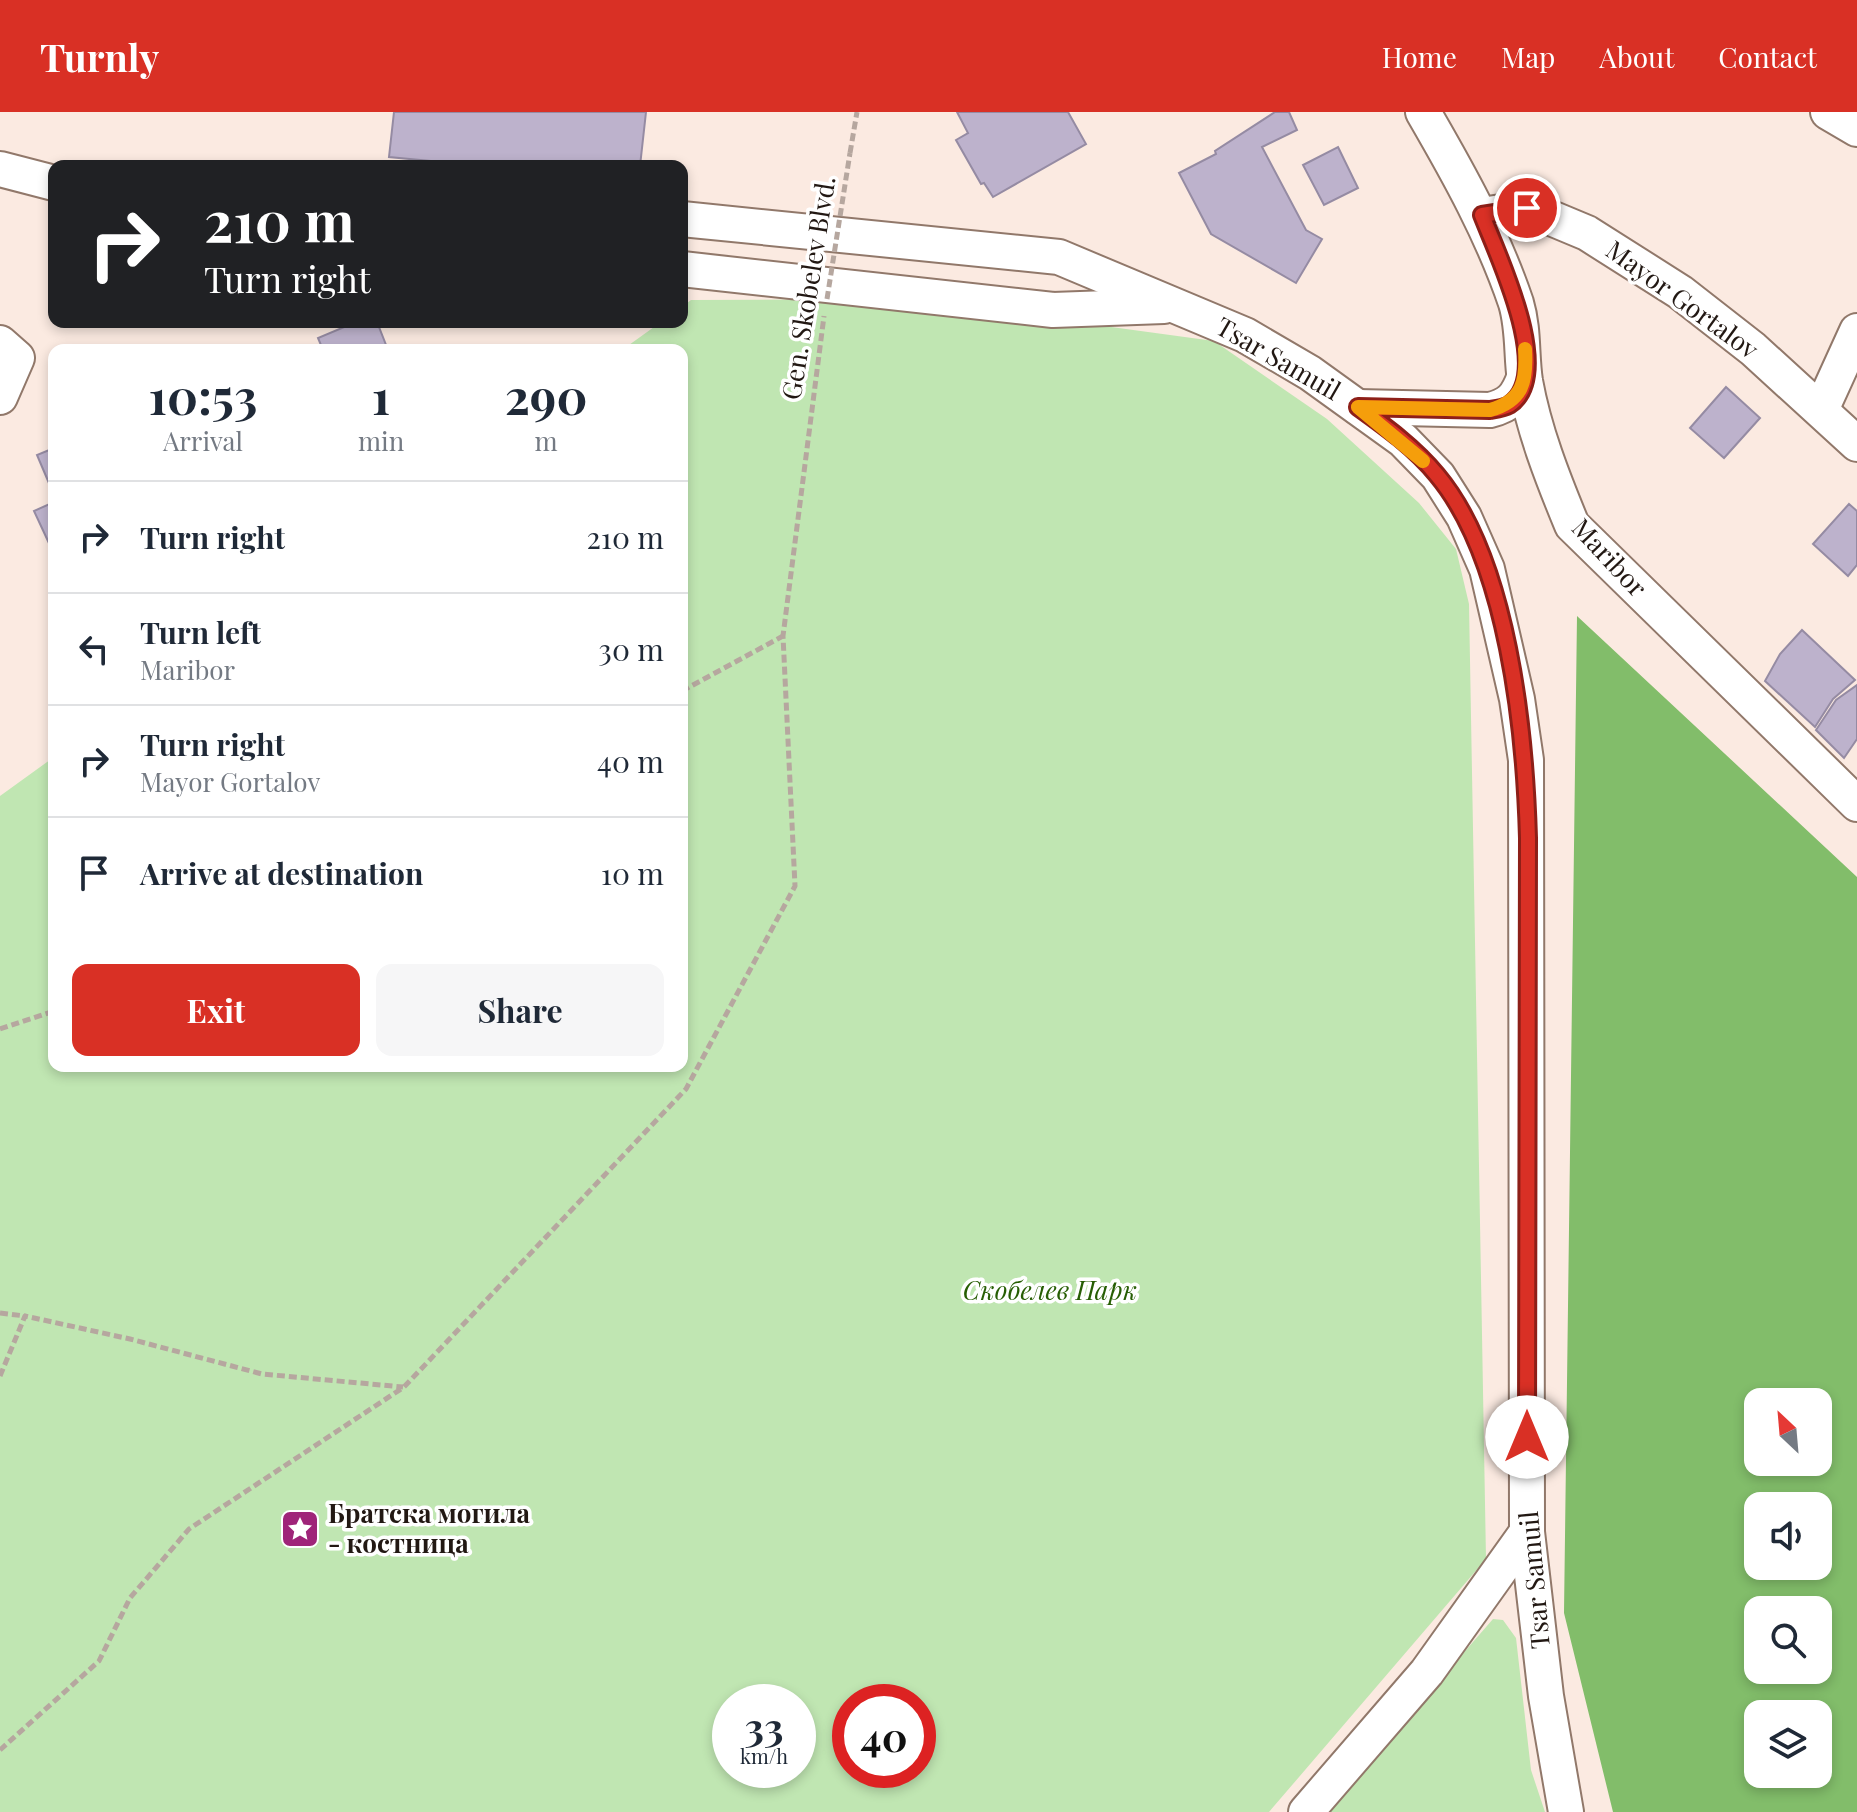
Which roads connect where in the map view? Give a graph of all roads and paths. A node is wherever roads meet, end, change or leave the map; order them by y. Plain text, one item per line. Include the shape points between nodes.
1 (857, 112) edge
2 (1423, 112) edge
3 (1828, 112) edge
4 (1857, 129) edge
5 (8, 171) edge
6 (48, 171) edge
7 (48, 181) edge
8 (1482, 215) junction
9 (688, 220) edge
10 (688, 270) edge
11 (1177, 306) junction
12 (1857, 331) edge
13 (0, 343) edge
14 (1524, 378) junction
15 (0, 397) edge
16 (1358, 407) junction
17 (1821, 410) junction
18 (1857, 444) edge
19 (783, 636) junction
20 (688, 688) edge
21 (1857, 804) edge
22 (48, 1013) edge
23 (0, 1029) edge
24 (0, 1313) edge
25 (25, 1316) junction
26 (0, 1376) edge
27 (404, 1387) junction
28 (1527, 1532) junction
29 (0, 1750) edge
30 (1306, 1812) edge
31 (1566, 1812) edge

1 - 19 path, Gen. Skobelev Blvd., bridge via 801,471
2 - 8 street, Maribor
3 - 4 street
5 - 6 street
5 - 7 street
8 - 14 street, Maribor via 1522,325
8 - 17 street, Mayor Gortalov via 1527,208 1587,233 1680,292
9 - 11 street, Tsar Samuil via 1059,257
10 - 11 street, Tsar Samuil via 1053,310
11 - 16 street, Tsar Samuil via 1245,335
12 - 17 street
13 - 15 street via 17,358
14 - 16 street via 1508,405 1490,410
14 - 21 street, Maribor via 1547,465 1572,525
16 - 28 street, Tsar Samuil via 1403,440 1438,476 1464,517 1487,569 1517,699 1526,760 1528,838
17 - 18 street, Mayor Gortalov
19 - 20 path
19 - 27 path, Gen. Skobelev Blvd. via 795,886 686,1089
22 - 23 path
24 - 25 path
25 - 26 path
25 - 27 path via 262,1374
27 - 29 path, Gen. Skobelev Blvd. via 189,1529 130,1598 99,1661
28 - 30 street via 1427,1672
28 - 31 street, Tsar Samuil

